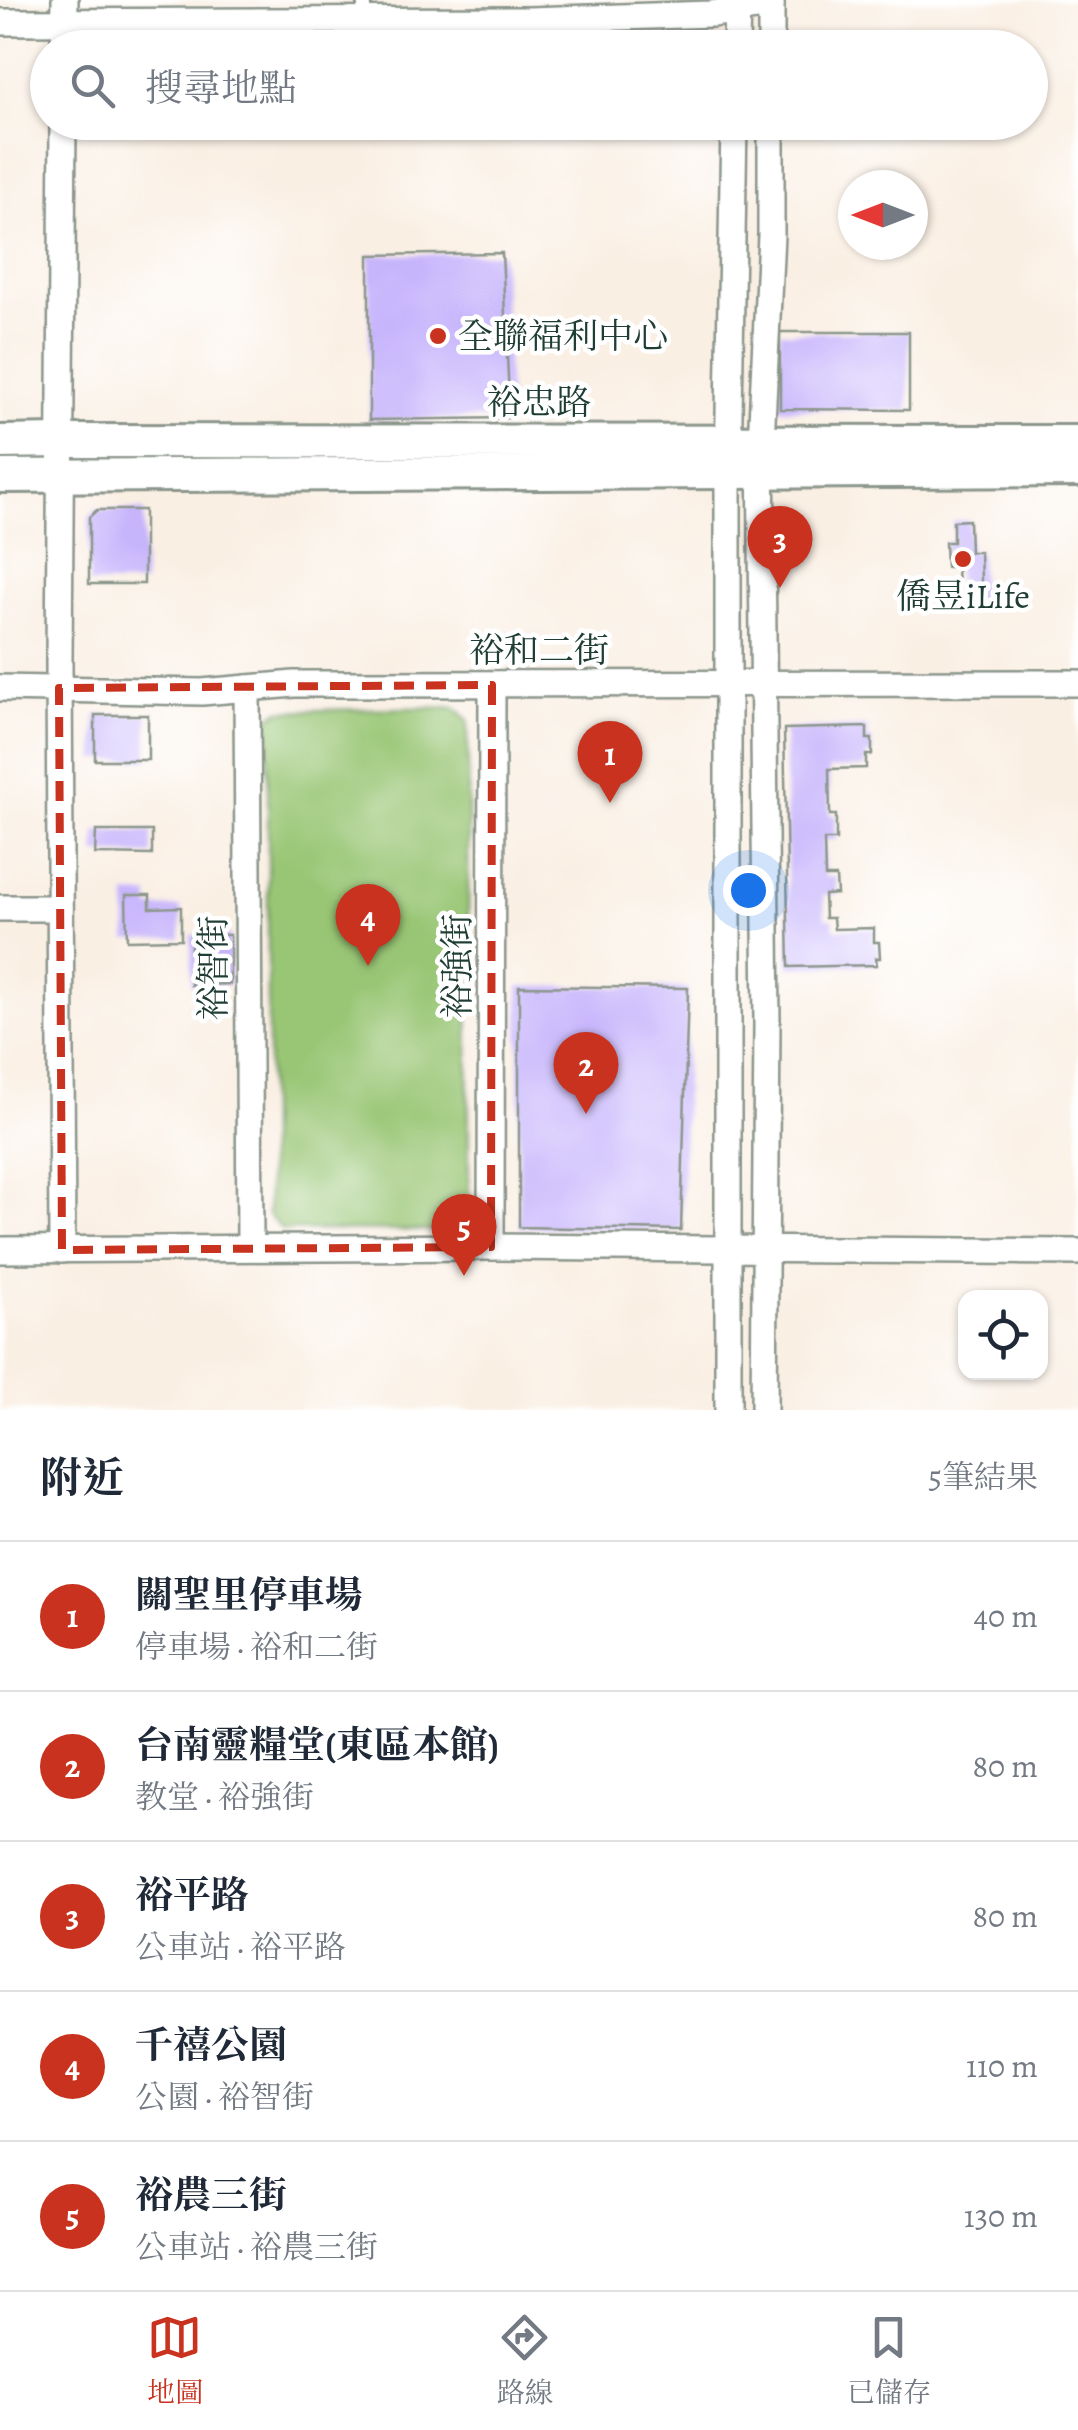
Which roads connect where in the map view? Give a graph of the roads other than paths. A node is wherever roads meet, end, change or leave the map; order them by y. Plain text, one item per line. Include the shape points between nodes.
1 (770, 3) edge
2 (737, 6) edge
3 (65, 10) edge
4 (364, 10) edge
5 (529, 10) edge
6 (0, 22) edge
7 (771, 30) edge
8 (63, 140) edge
9 (735, 140) edge
10 (771, 140) edge
11 (59, 441) junction
12 (0, 442) edge
13 (1078, 442) edge
14 (745, 458) junction
15 (1078, 470) edge
16 (0, 476) edge
17 (59, 476) junction
18 (1078, 683) edge
19 (729, 685) junction
20 (764, 685) junction
21 (492, 686) junction
22 (0, 688) edge
23 (58, 688) junction
24 (247, 688) junction
25 (0, 908) edge
26 (60, 908) junction
27 (250, 1247) junction
28 (491, 1247) junction
29 (728, 1247) junction
30 (765, 1248) junction
31 (0, 1250) edge
32 (62, 1250) junction
33 (1078, 1252) edge
34 (728, 1410) edge
35 (764, 1410) edge

1 - 2 street
1 - 7 street
2 - 5 street
3 - 4 street
3 - 6 street
4 - 5 street
8 - 11 street
9 - 14 street
10 - 14 street via 771,234
11 - 12 street, 裕忠路
11 - 14 street, 裕忠路
11 - 17 street
13 - 14 street, 裕忠路
14 - 15 street, 裕忠路
14 - 17 street, 裕忠路
14 - 19 street
14 - 20 street
16 - 17 street, 裕忠路
17 - 23 street
18 - 20 street, 裕和二街
19 - 20 street, 裕和二街
19 - 21 street, 裕和二街
19 - 29 street
20 - 30 street
21 - 24 street, 裕和二街
21 - 28 street, 裕強街
22 - 23 street, 裕和二街
23 - 24 street, 裕和二街
23 - 26 street
24 - 27 street, 裕智街
25 - 26 street
26 - 32 street
27 - 28 street
27 - 32 street
28 - 29 street
29 - 30 street
29 - 34 street
30 - 33 street
30 - 35 street
31 - 32 street

